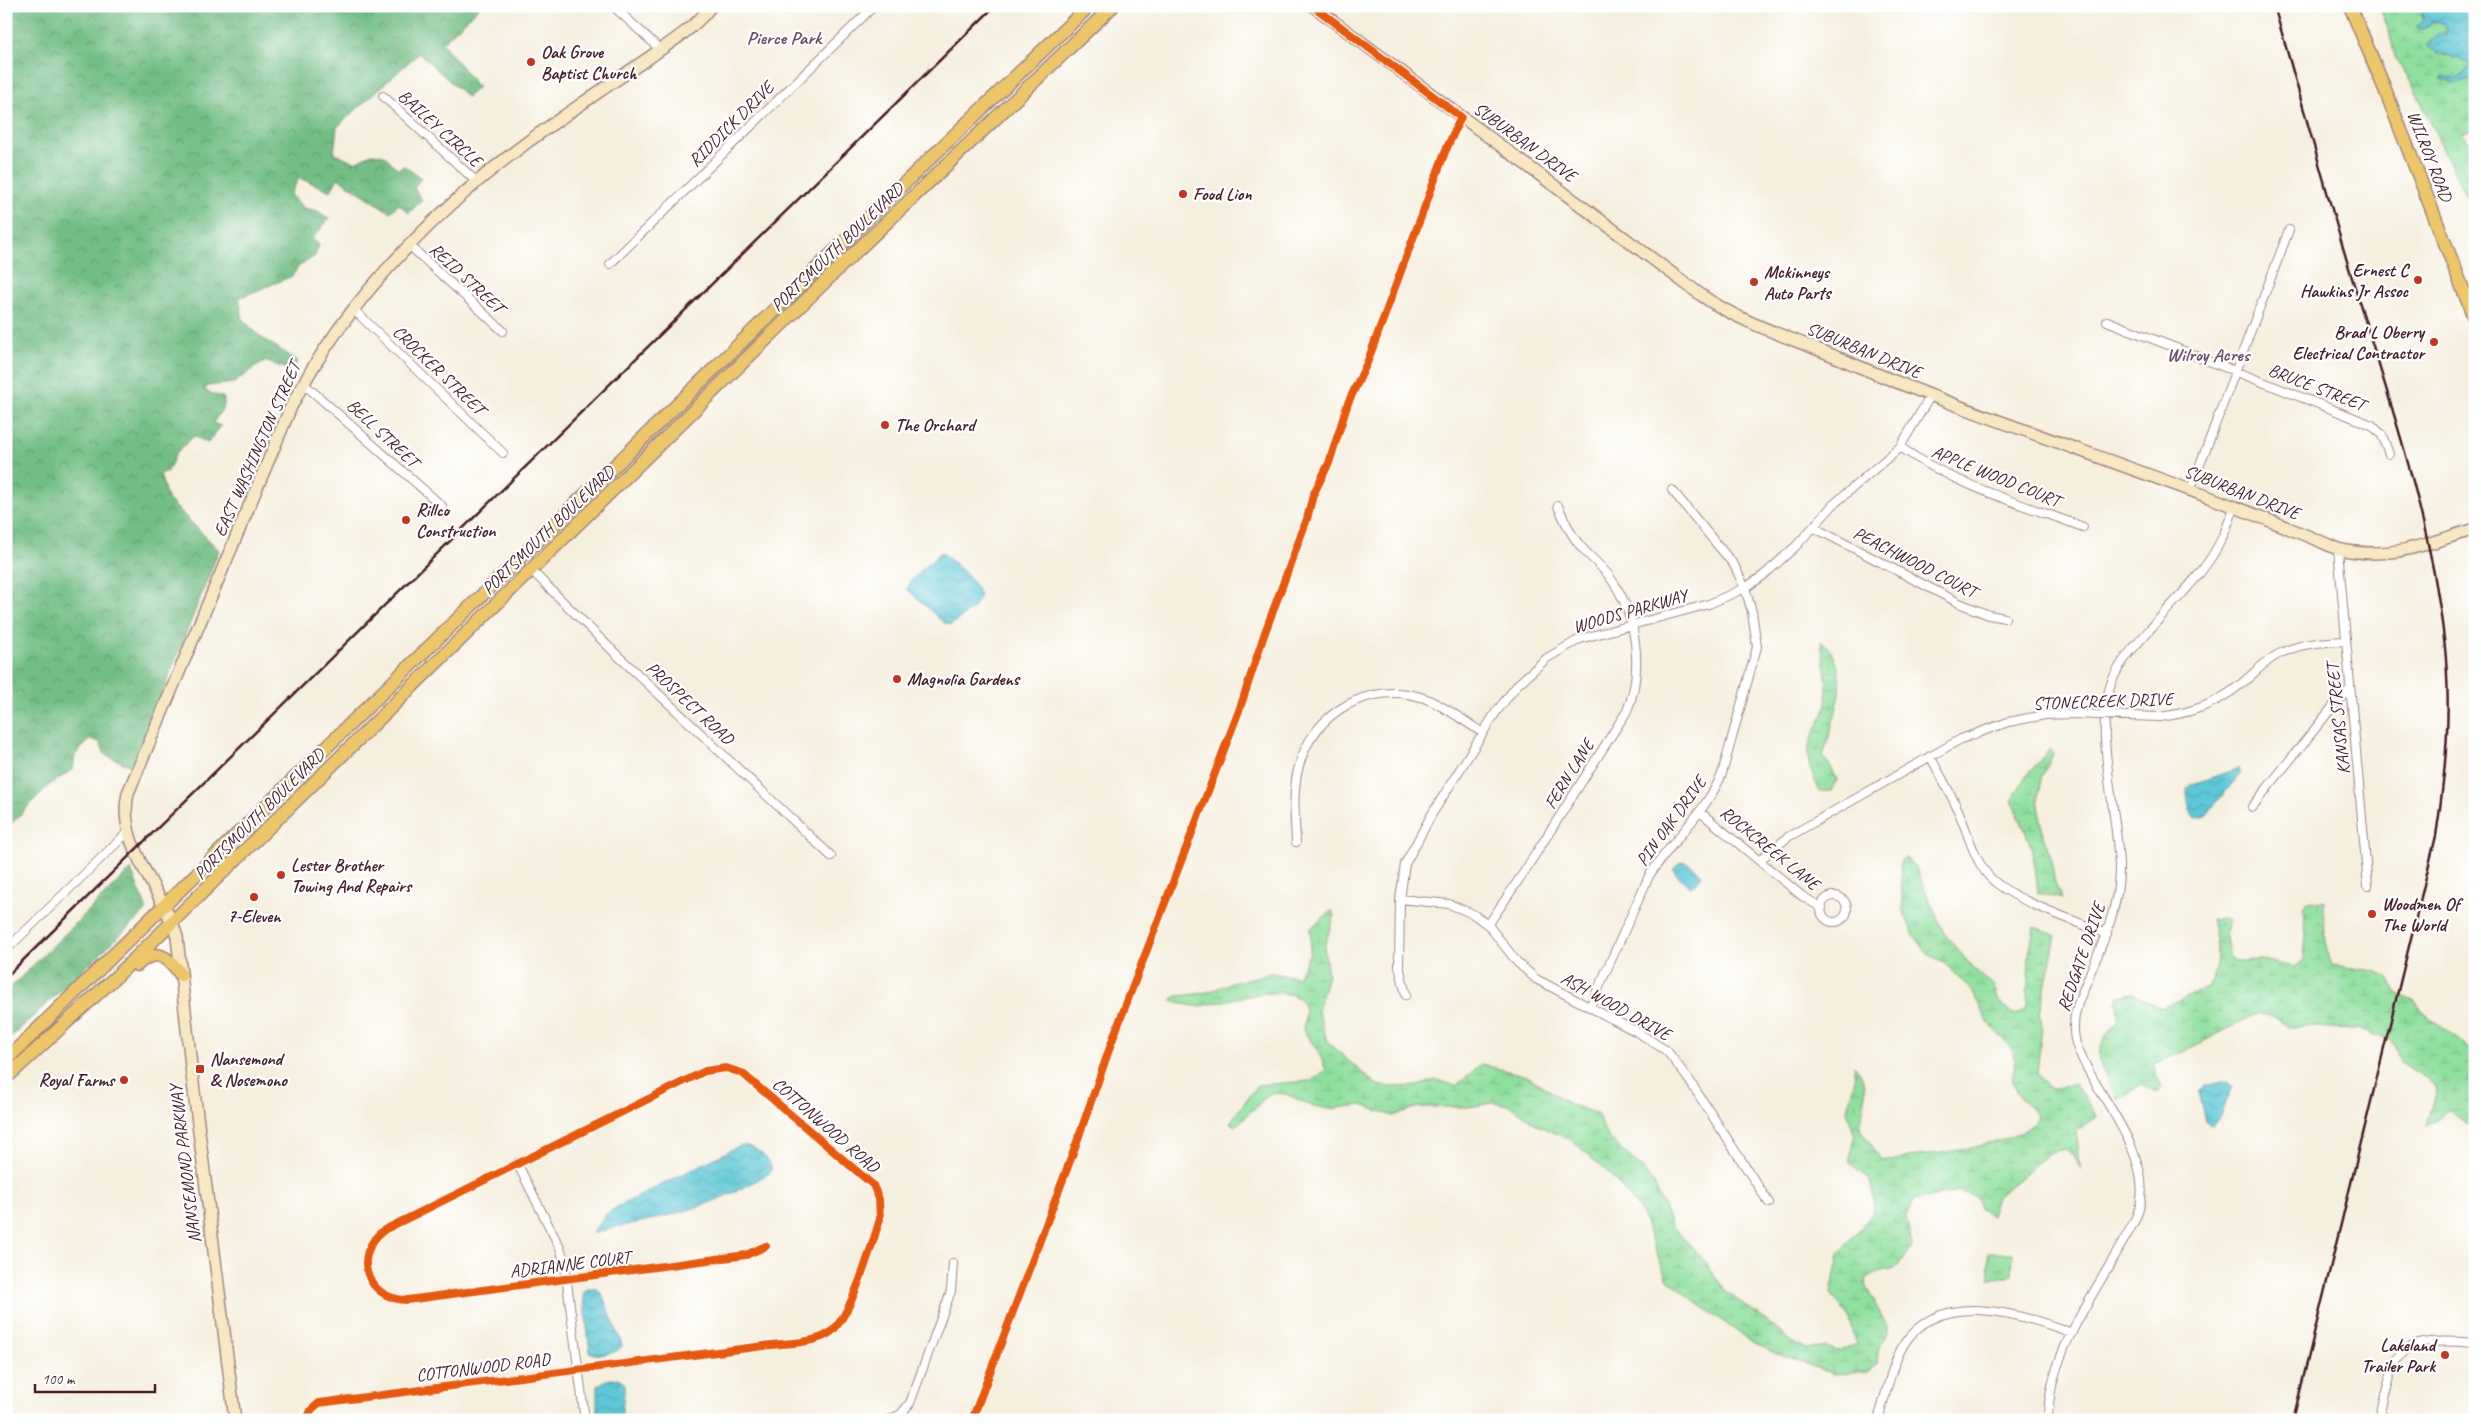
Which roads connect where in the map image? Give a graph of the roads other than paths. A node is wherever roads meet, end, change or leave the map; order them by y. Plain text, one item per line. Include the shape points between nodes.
1 (613, 6) edge
2 (711, 6) edge
3 (874, 6) edge
4 (1089, 6) edge
5 (1113, 6) edge
6 (1313, 6) edge
7 (2350, 6) edge
8 (660, 49) junction
9 (383, 96) dead end
10 (477, 182) junction
11 (2289, 230) dead end
12 (410, 246) junction
13 (610, 264) dead end
14 (795, 289) junction
15 (806, 300) junction
16 (353, 309) junction
17 (2475, 320) edge
18 (2107, 321) dead end
19 (503, 331) dead end
20 (2235, 371) junction
21 (304, 382) junction
22 (1931, 395) junction
23 (667, 415) junction
24 (679, 425) junction
25 (1900, 446) junction
26 (503, 453) dead end
27 (2389, 454) dead end
28 (1672, 490) dead end
29 (2190, 491) junction
30 (442, 506) dead end
31 (1558, 506) dead end
32 (2234, 508) junction
33 (1813, 527) junction
34 (2084, 527) dead end
35 (2475, 529) edge
36 (2338, 549) junction
37 (524, 555) junction
38 (533, 568) junction
39 (1746, 588) junction
40 (2005, 618) dead end
41 (1631, 626) junction
42 (2345, 641) junction
43 (2350, 689) junction
44 (383, 693) junction
45 (395, 704) junction
46 (2105, 716) junction
47 (1483, 733) junction
48 (1930, 756) junction
49 (2252, 807) dead end
50 (1700, 812) junction
51 (128, 832) junction
52 (1296, 842) dead end
53 (831, 856) dead end
54 (1760, 860) junction
55 (2368, 886) dead end
56 (1400, 899) junction
57 (166, 906) junction
58 (1822, 908) dead end
59 (173, 922) junction
60 (1488, 925) junction
61 (2107, 934) junction
62 (6, 950) edge
63 (181, 975) junction
64 (1406, 995) dead end
65 (93, 998) junction
66 (1590, 1007) junction
67 (6, 1060) edge
68 (6, 1078) edge
69 (518, 1163) junction
70 (1769, 1203) dead end
71 (766, 1246) dead end
72 (953, 1263) dead end
73 (567, 1279) junction
74 (378, 1290) joint
75 (2072, 1333) junction
76 (2475, 1343) edge
77 (578, 1370) junction
78 (235, 1420) edge
79 (307, 1420) edge
80 (585, 1420) edge
81 (889, 1420) edge
82 (1878, 1420) edge
83 (2048, 1420) edge
84 (2378, 1420) edge

1 - 8 street
2 - 8 main road, EAST WASHINGTON STREET via 697,22
3 - 13 street, RIDDICK DRIVE
4 - 14 main road, PORTSMOUTH BOULEVARD
5 - 15 main road, PORTSMOUTH BOULEVARD
6 - 22 main road, SUBURBAN DRIVE via 1716,306 1763,329
7 - 17 main road, WILROY ROAD
8 - 10 main road, EAST WASHINGTON STREET via 517,148
9 - 10 street, BAILEY CIRCLE
10 - 12 main road, EAST WASHINGTON STREET
11 - 20 street
12 - 16 main road, EAST WASHINGTON STREET
12 - 19 street, REID STREET
14 - 15 street
14 - 23 main road, PORTSMOUTH BOULEVARD
15 - 24 main road, PORTSMOUTH BOULEVARD
16 - 21 main road, EAST WASHINGTON STREET via 319,355
16 - 26 street, CROCKER STREET
18 - 20 street, BRUCE STREET
20 - 27 street, BRUCE STREET via 2372,424 2382,435
20 - 29 street
21 - 30 street, BELL STREET
21 - 51 main road, EAST WASHINGTON STREET via 128,792 125,814
22 - 25 street, WOODS PARKWAY
22 - 29 main road, SUBURBAN DRIVE
23 - 24 street
23 - 37 main road, PORTSMOUTH BOULEVARD
24 - 38 main road, PORTSMOUTH BOULEVARD
25 - 33 street, WOODS PARKWAY via 1834,504
25 - 34 street, APPLE WOOD COURT via 1948,476
28 - 39 street, PIN OAK DRIVE via 1734,565
29 - 32 main road, SUBURBAN DRIVE
31 - 41 street, FERN LANE via 1578,543 1613,582
32 - 36 main road, SUBURBAN DRIVE
32 - 46 street, REDGATE DRIVE via 2213,554 2197,576 2121,663 2106,696
33 - 39 street, WOODS PARKWAY via 1776,566
33 - 40 street, PEACHWOOD COURT via 1959,603
35 - 36 main road, SUBURBAN DRIVE via 2385,554
36 - 42 street, KANSAS STREET
37 - 38 street, PROSPECT ROAD
37 - 44 main road, PORTSMOUTH BOULEVARD
38 - 45 main road, PORTSMOUTH BOULEVARD
38 - 53 street, PROSPECT ROAD via 614,652
39 - 41 street, WOODS PARKWAY via 1709,604
39 - 50 street, PIN OAK DRIVE via 1756,633 1755,661 1722,774
41 - 47 street, WOODS PARKWAY via 1580,640 1547,658 1508,696
41 - 60 street, FERN LANE via 1637,670 1627,711
42 - 43 street, KANSAS STREET
42 - 46 street, STONECREEK DRIVE via 2302,645 2281,652 2218,700 2197,710 2160,716
43 - 49 street
43 - 55 street, KANSAS STREET
44 - 45 street
44 - 57 main road, PORTSMOUTH BOULEVARD
45 - 59 main road, PORTSMOUTH BOULEVARD
46 - 48 street, STONECREEK DRIVE via 2045,715 2008,722 1961,739
46 - 61 street, REDGATE DRIVE via 2119,850 2119,875
47 - 52 street via 1434,702 1410,695 1384,693 1348,704 1314,732 1301,757 1295,802
47 - 56 street, WOODS PARKWAY via 1410,851 1402,877
48 - 54 street, STONECREEK DRIVE via 1788,837
48 - 61 street via 1988,876 2017,896
50 - 54 street, ROCKCREEK LANE
50 - 66 street, PIN OAK DRIVE via 1672,842 1649,876
51 - 57 main road, EAST WASHINGTON STREET
51 - 62 street
54 - 58 street, ROCKCREEK LANE via 1802,896
56 - 60 street, ASH WOOD DRIVE via 1449,904 1473,914
56 - 64 street, WOODS PARKWAY via 1398,966
57 - 59 main road, NANSEMOND PARKWAY
57 - 67 main road, PORTSMOUTH BOULEVARD
59 - 63 main road, NANSEMOND PARKWAY
59 - 65 main road, PORTSMOUTH BOULEVARD
60 - 66 street, ASH WOOD DRIVE via 1526,971
61 - 75 street, REDGATE DRIVE via 2076,1012 2074,1037 2081,1057 2138,1164 2141,1202 2134,1222
63 - 65 main road via 168,959 149,956 123,979
63 - 78 main road, NANSEMOND PARKWAY
65 - 68 main road, PORTSMOUTH BOULEVARD
66 - 70 street, ASH WOOD DRIVE via 1659,1045 1676,1061
69 - 73 street via 560,1248
69 - 74 street, COTTONWOOD ROAD via 377,1235 368,1248 366,1266 371,1282
69 - 77 street, COTTONWOOD ROAD via 696,1075 726,1068 742,1073 781,1105 872,1185 879,1199 880,1219 855,1291 841,1322 829,1334 820,1338
71 - 73 street, ADRIANNE COURT via 746,1255
72 - 81 street via 951,1291 910,1403 901,1414
73 - 74 street, ADRIANNE COURT via 407,1300 394,1299
73 - 77 street
75 - 82 street via 2036,1320 1980,1311 1959,1310 1936,1316 1912,1334 1904,1345
75 - 83 street, REDGATE DRIVE via 2056,1370
76 - 84 street via 2422,1342 2407,1348 2391,1370
77 - 79 street, COTTONWOOD ROAD via 319,1403
77 - 80 street

